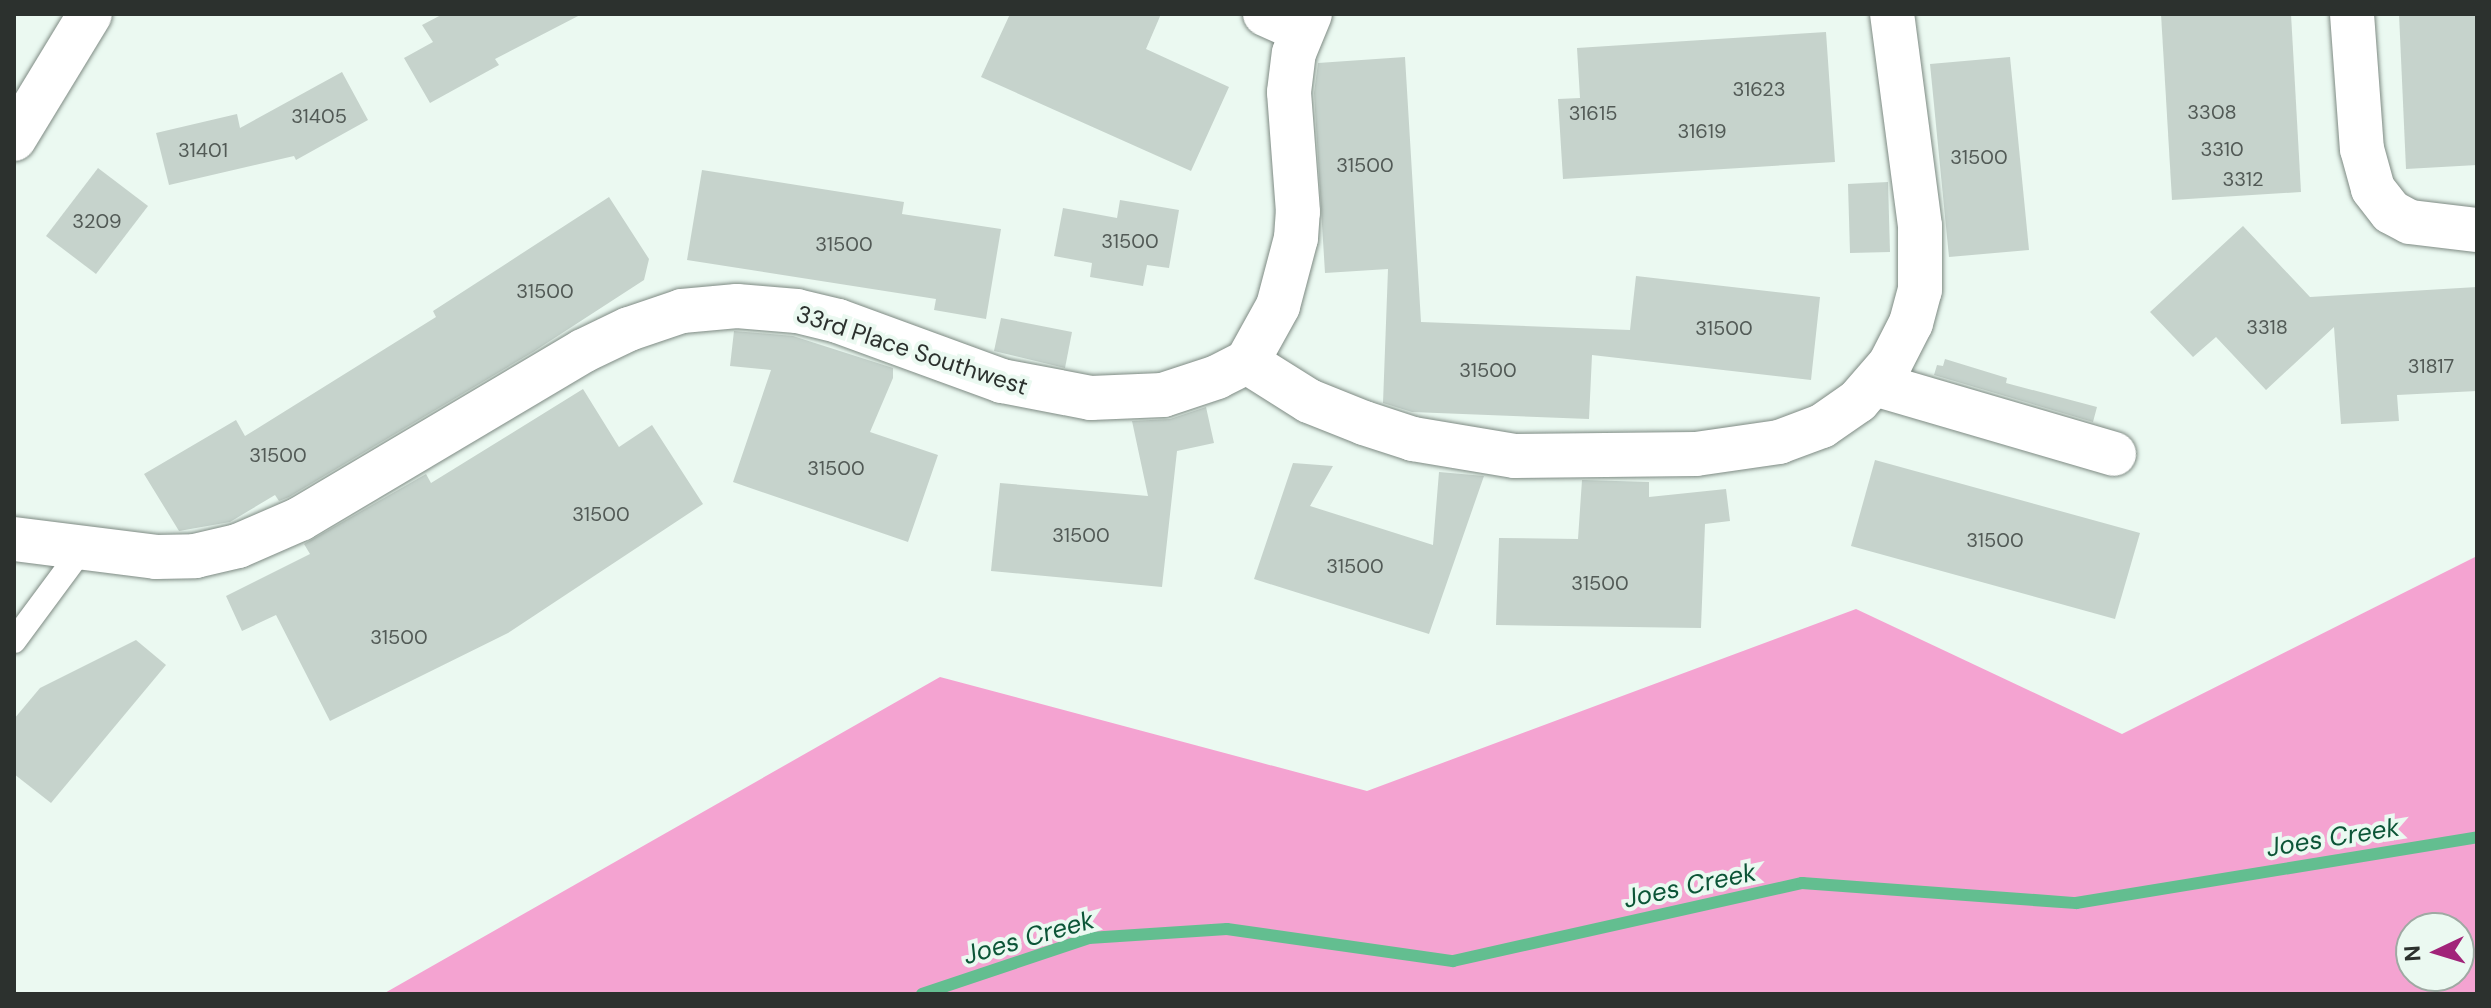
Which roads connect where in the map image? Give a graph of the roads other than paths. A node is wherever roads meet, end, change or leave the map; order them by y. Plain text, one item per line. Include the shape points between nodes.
1 (90, 14) edge
2 (1892, 14) edge
3 (2352, 14) edge
4 (1292, 19) edge
5 (14, 139) edge
6 (2477, 230) edge
7 (1247, 362) junction
8 (1875, 384) junction
9 (2114, 454) dead end
10 (14, 539) edge
11 (82, 549) junction
12 (14, 641) edge

1 - 5 street
2 - 8 street via 1920,226 1921,276 1911,323
3 - 6 street via 2364,160 2377,196 2399,218 2422,226
4 - 7 street via 1289,92 1296,238 1278,306
7 - 8 street via 1309,401 1364,423 1413,439 1515,456 1696,454 1751,447 1822,426
7 - 11 street, 33rd Place Southwest via 1163,395 1091,398 1002,381 797,311 737,306 682,311 583,351 300,519 252,541 183,557
8 - 9 street
10 - 11 street, 33rd Place Southwest
11 - 12 lane

